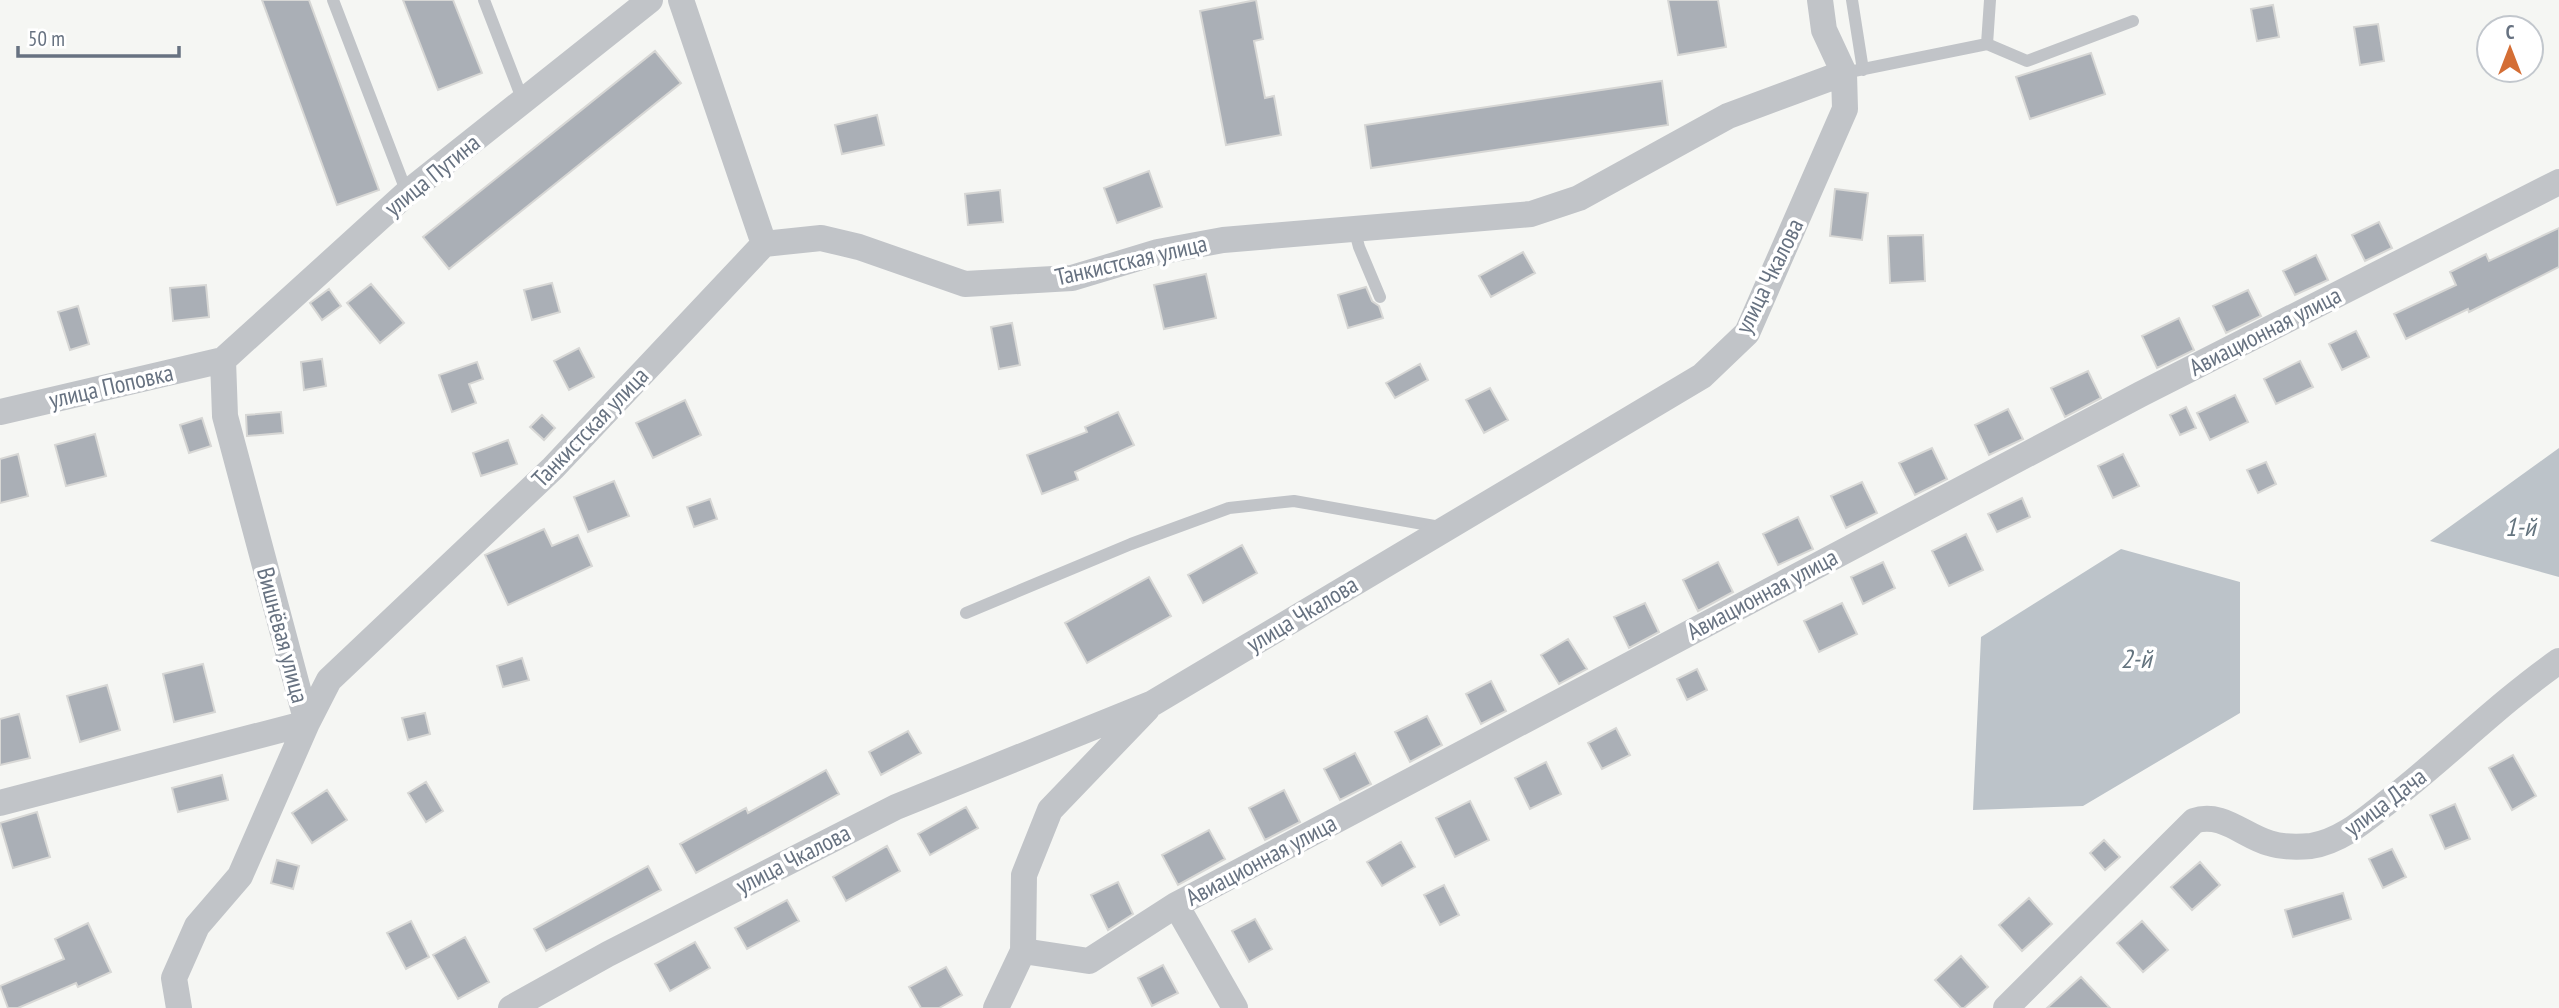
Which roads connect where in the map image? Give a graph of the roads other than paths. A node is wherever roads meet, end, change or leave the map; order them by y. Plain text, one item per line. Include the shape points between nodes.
1 (332, 0) edge
2 (484, 0) edge
3 (650, 0) edge
4 (681, 0) edge
5 (1820, 0) edge
6 (1852, 0) edge
7 (1990, 0) edge
8 (2133, 21) dead end
9 (1987, 44) junction
10 (1854, 72) junction
11 (523, 101) junction
12 (2559, 182) edge
13 (407, 192) junction
14 (1354, 228) junction
15 (764, 244) junction
16 (1380, 296) dead end
17 (223, 360) junction
18 (0, 412) edge
19 (1446, 528) junction
20 (966, 613) dead end
21 (2559, 661) edge
22 (1153, 703) junction
23 (307, 723) junction
24 (0, 803) edge
25 (1176, 905) junction
26 (1023, 951) junction
27 (179, 1008) edge
28 (511, 1008) edge
29 (996, 1008) edge
30 (1235, 1008) edge
31 (2006, 1008) edge

1 - 13 lane
2 - 11 lane
3 - 11 street, улица Путина
4 - 15 street
5 - 10 street, улица Чкалова via 1824,30
6 - 10 lane
7 - 9 lane
8 - 9 lane via 2026,61
9 - 10 lane
10 - 14 street, Танкистская улица via 1728,116 1579,198 1531,214
10 - 19 street, улица Чкалова via 1845,110 1747,333 1702,376
11 - 13 street, улица Путина
12 - 25 street, Авиационная улица via 2141,394
13 - 17 street, улица Путина
14 - 15 street, Танкистская улица via 1223,240 1158,252 1072,278 965,284 821,237
14 - 16 lane
15 - 23 street, Танкистская улица via 552,468 329,680
17 - 18 street, улица Поповка
17 - 23 street, Вишнёвая улица via 225,416
19 - 20 lane via 1294,501 1230,508
19 - 22 street, улица Чкалова
21 - 31 street, улица Дача via 2346,834 2312,846 2290,846 2270,844 2212,817 2194,821
22 - 26 street via 1050,810 1024,874
22 - 28 street, улица Чкалова via 896,807
23 - 24 street, Вишнёвая улица
23 - 27 street, Танкистская улица via 240,876 197,926 174,978
25 - 26 street, Авиационная улица via 1089,961
25 - 30 street
26 - 29 street

